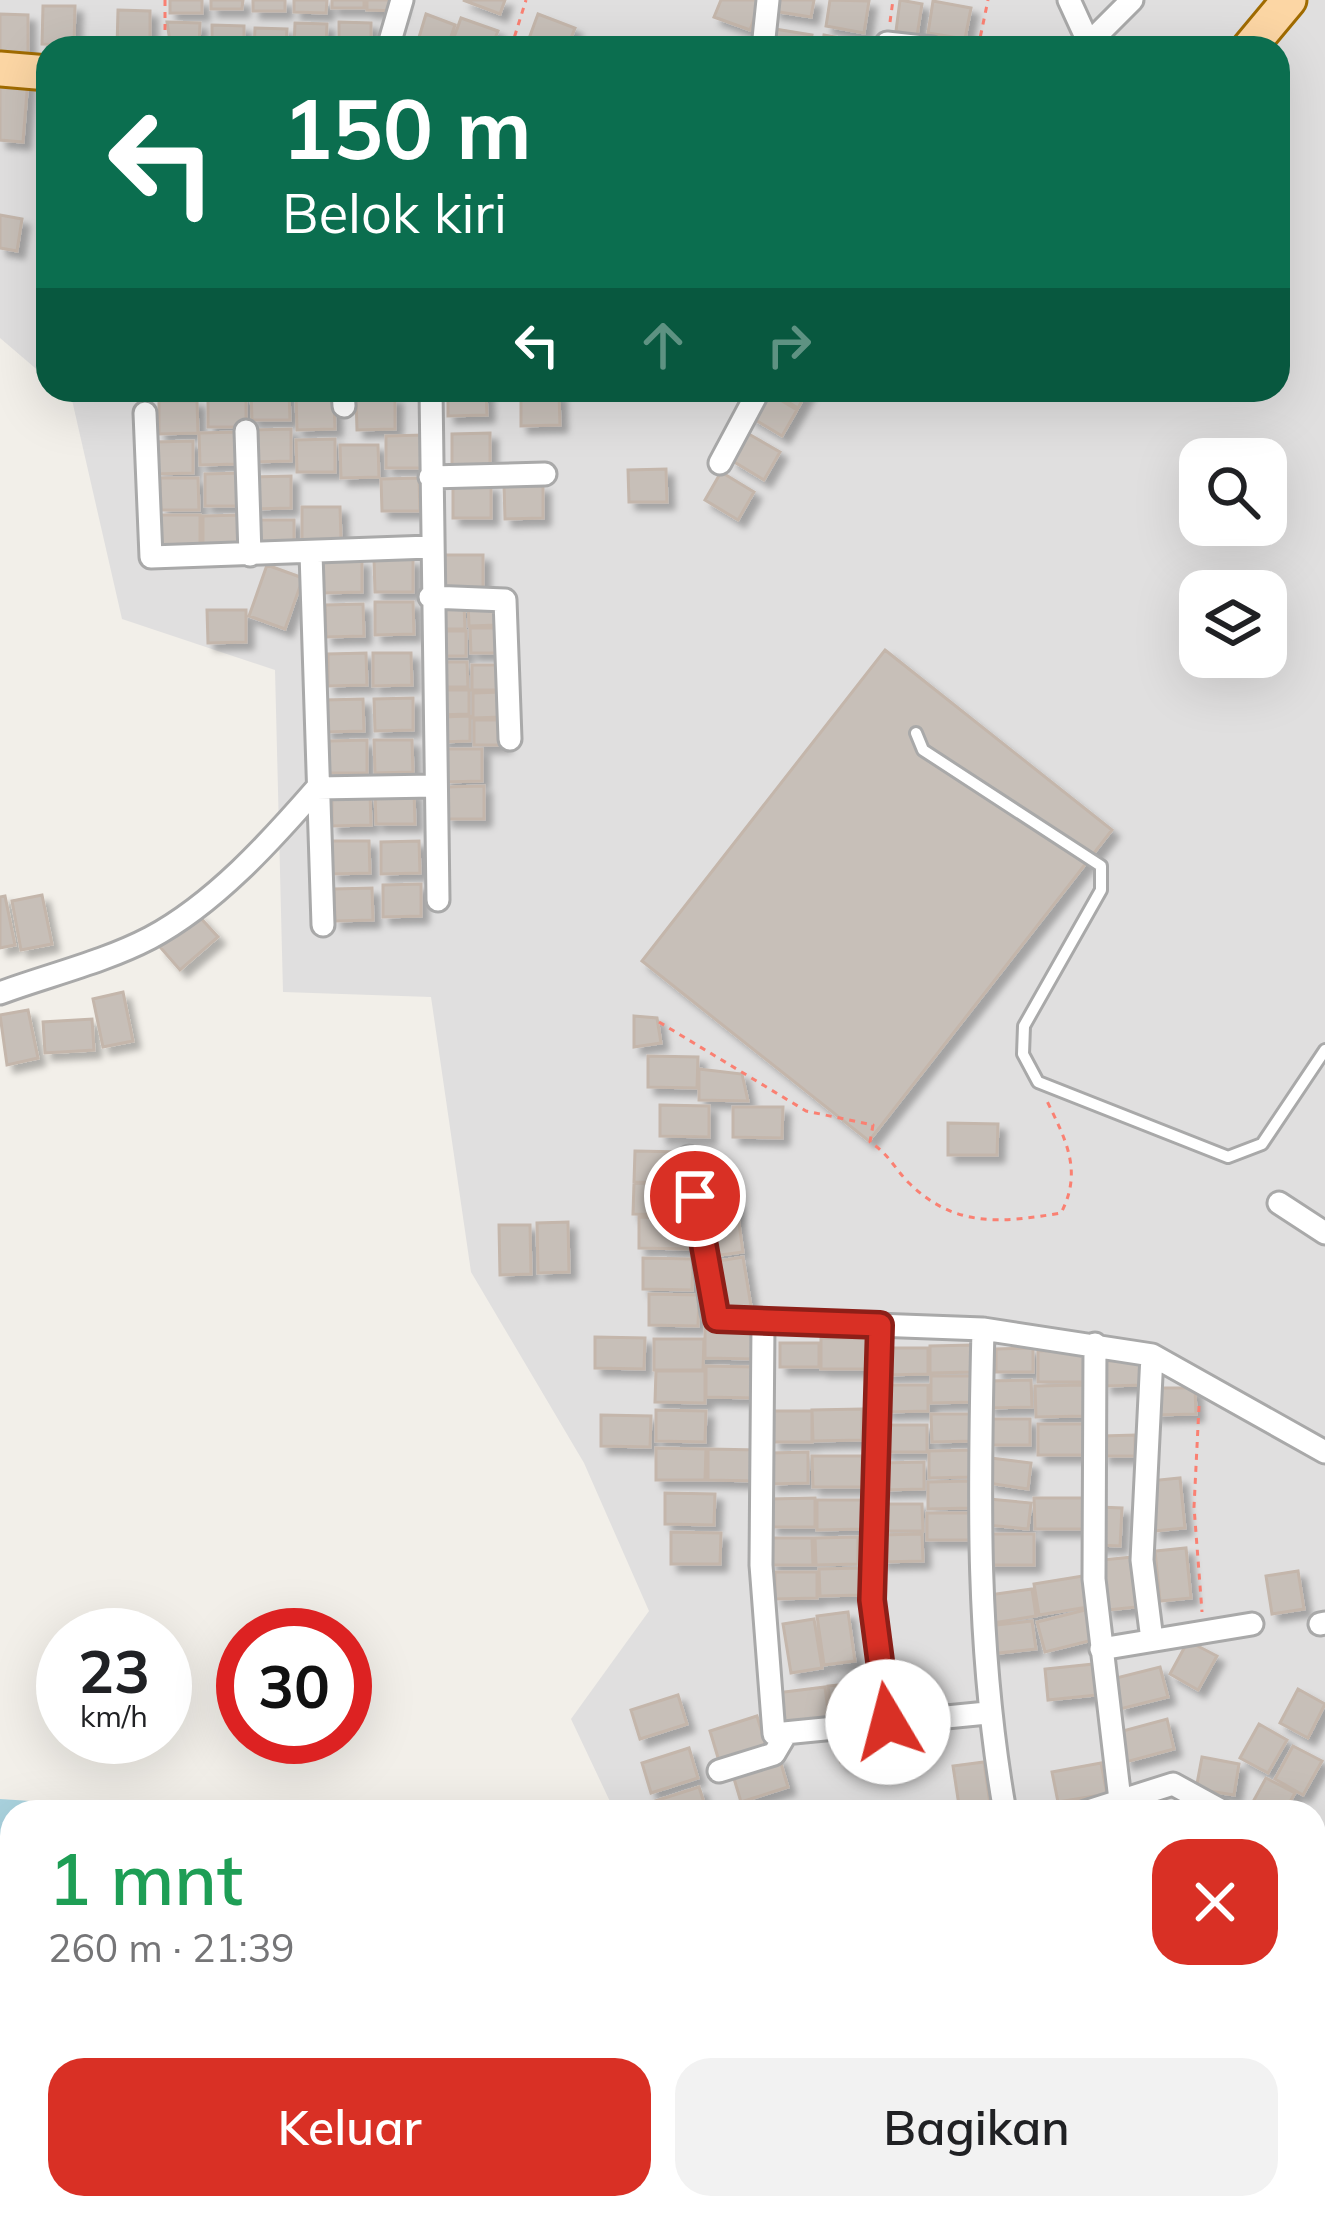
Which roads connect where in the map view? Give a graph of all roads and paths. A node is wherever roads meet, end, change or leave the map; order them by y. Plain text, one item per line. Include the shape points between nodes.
1 (165, 0) edge
2 (402, 0) edge
3 (526, 0) edge
4 (768, 0) edge
5 (893, 0) edge
6 (988, 0) edge
7 (1069, 0) edge
8 (1132, 0) edge
9 (1289, 0) edge
10 (165, 36) edge
11 (392, 36) edge
12 (515, 36) edge
13 (764, 36) edge
14 (888, 36) edge
15 (980, 36) edge
16 (1084, 36) edge
17 (1098, 36) edge
18 (1259, 36) edge
19 (0, 69) edge
20 (36, 72) edge
21 (430, 402) edge
22 (753, 402) edge
23 (145, 413) dead end
24 (246, 431) dead end
25 (720, 463) dead end
26 (545, 474) dead end
27 (430, 477) junction
28 (430, 547) junction
29 (311, 553) junction
30 (250, 555) junction
31 (430, 597) junction
32 (916, 733) dead end
33 (510, 739) dead end
34 (434, 786) junction
35 (317, 788) junction
36 (438, 900) dead end
37 (323, 925) dead end
38 (0, 993) edge
39 (659, 1022) dead end
40 (1325, 1050) edge
41 (1038, 1082) junction
42 (689, 1157) dead end
43 (1279, 1203) dead end
44 (1325, 1233) edge
45 (763, 1325) junction
46 (880, 1325) junction
47 (983, 1329) junction
48 (1095, 1344) junction
49 (1152, 1355) junction
50 (1200, 1380) junction
51 (1325, 1452) edge
52 (1252, 1624) dead end
53 (1203, 1632) junction
54 (1152, 1640) junction
55 (1101, 1649) junction
56 (987, 1713) junction
57 (888, 1722) junction
58 (784, 1738) junction
59 (719, 1771) dead end
60 (1003, 1800) edge
61 (1120, 1800) joint
62 (1202, 1800) edge

1 - 10 path
2 - 11 street
3 - 12 path
4 - 13 street
5 - 14 path
6 - 15 path
7 - 16 street
8 - 17 street
9 - 18 main road
19 - 20 main road
21 - 27 street
22 - 25 street
23 - 30 street via 151,557
24 - 30 street
26 - 27 street
27 - 28 street
28 - 29 street
28 - 31 street
29 - 30 street
29 - 35 street
31 - 33 street via 505,600
31 - 34 street
32 - 41 lane via 923,750 1101,866 1101,890 1024,1026 1023,1054
34 - 35 street
34 - 36 street
35 - 37 street
35 - 38 street via 270,842 150,938
39 - 41 path via 806,1111 874,1125 870,1142 891,1155 903,1178 937,1208 972,1218 1061,1214 1073,1191 1072,1152
40 - 41 lane via 1262,1144 1228,1157
42 - 45 street via 712,1313
43 - 44 street
45 - 46 street
45 - 58 street via 765,1633 770,1725
46 - 47 street
46 - 57 street via 872,1600
47 - 48 street
47 - 56 street via 977,1584
48 - 49 street
48 - 55 street via 1091,1491
49 - 50 street
49 - 54 street via 1142,1560
50 - 51 street
50 - 53 path via 1194,1507
52 - 53 street
53 - 54 street
54 - 55 street
55 - 61 street
56 - 57 street
56 - 60 street
57 - 58 street
58 - 59 street via 774,1754
61 - 62 street via 1173,1784

